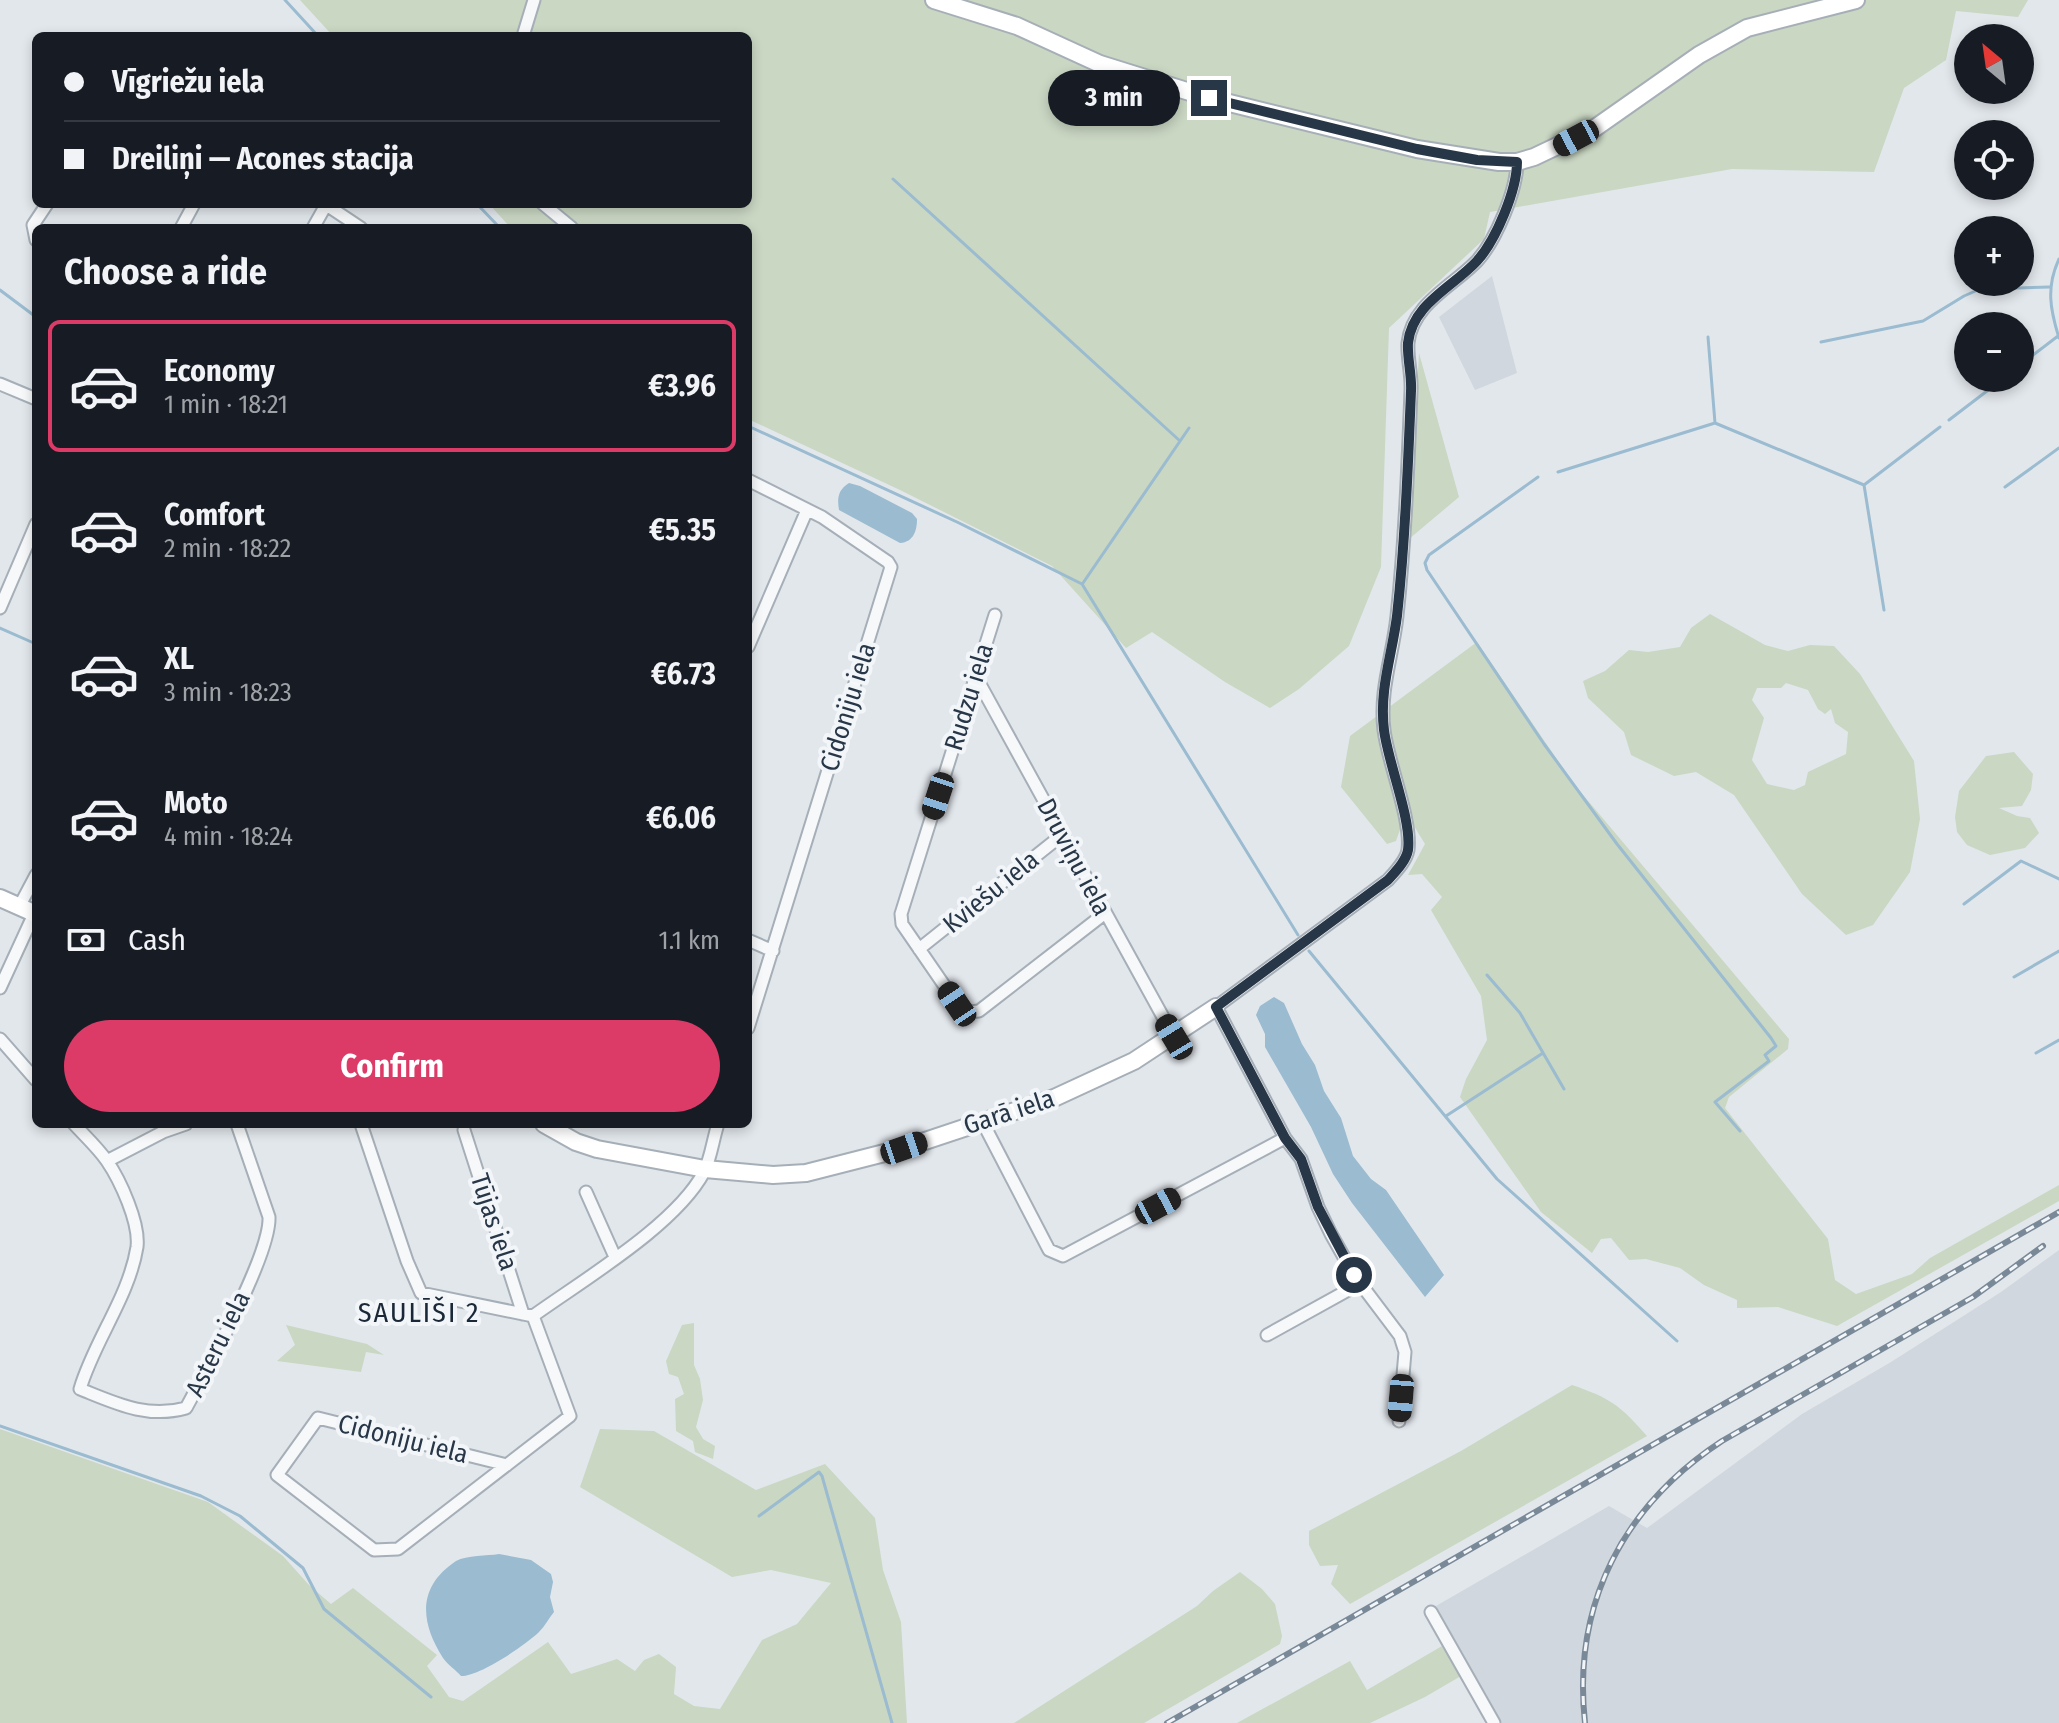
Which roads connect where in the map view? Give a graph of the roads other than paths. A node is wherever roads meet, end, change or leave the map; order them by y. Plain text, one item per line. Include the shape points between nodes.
1 (534, 0) edge
2 (934, 0) edge
3 (1856, 0) edge
4 (524, 32) edge
5 (1517, 162) junction
6 (332, 208) edge
7 (548, 208) edge
8 (355, 224) edge
9 (567, 224) edge
10 (0, 384) edge
11 (32, 397) edge
12 (752, 482) edge
13 (807, 510) junction
14 (32, 533) edge
15 (0, 608) edge
16 (995, 615) dead end
17 (752, 638) edge
18 (976, 677) junction
19 (1062, 835) junction
20 (0, 898) edge
21 (30, 912) edge
22 (1104, 914) junction
23 (752, 942) edge
24 (919, 949) junction
25 (773, 951) junction
26 (0, 988) edge
27 (752, 1004) edge
28 (1216, 1007) junction
29 (1174, 1037) junction
30 (0, 1039) edge
31 (32, 1075) edge
32 (982, 1121) junction
33 (78, 1128) edge
34 (174, 1128) edge
35 (238, 1128) edge
36 (362, 1128) edge
37 (551, 1128) edge
38 (715, 1128) edge
39 (464, 1130) dead end
40 (1285, 1138) junction
41 (107, 1161) junction
42 (705, 1169) junction
43 (586, 1192) dead end
44 (615, 1257) junction
45 (1361, 1283) junction
46 (528, 1315) junction
47 (1267, 1335) dead end
48 (1399, 1421) dead end
49 (507, 1465) junction
50 (1431, 1612) dead end
51 (1494, 1723) edge

1 - 4 street
2 - 5 street via 1017,26 1100,64 1209,98 1417,149
3 - 5 street via 1747,28 1595,128
5 - 28 street, Garā iela via 1514,192 1489,246 1416,316 1408,342 1409,443 1397,618 1383,693 1384,730 1408,851 1388,880
6 - 8 street
7 - 9 street
10 - 11 street
12 - 13 street, Cidoniju iela
13 - 17 street
13 - 25 street, Cidoniju iela via 891,567
14 - 15 street
16 - 18 street, Rudzu iela
18 - 19 street, Druviņu iela
18 - 24 street, Rudzu iela via 901,914
19 - 22 street, Druviņu iela
19 - 24 street, Kviešu iela
20 - 21 street
21 - 26 street
22 - 24 street, Rudzu iela via 979,1011 957,1004
22 - 29 street, Druviņu iela
23 - 25 street
25 - 27 street, Cidoniju iela
28 - 29 street, Garā iela
28 - 40 street
29 - 32 street, Garā iela via 1096,1080
30 - 31 street
32 - 40 street via 1049,1250 1063,1256
32 - 42 street, Garā iela via 806,1173
33 - 41 street, Asteru iela
34 - 41 street
35 - 41 street, Asteru iela via 270,1230 186,1408 167,1413 125,1407 80,1389 126,1284 137,1244 131,1208
36 - 46 street via 421,1293
37 - 42 street, Garā iela via 597,1149
38 - 42 street
39 - 46 street, Tūjas iela
40 - 45 street via 1301,1159 1318,1207
42 - 44 street via 657,1227
43 - 44 street
44 - 46 street
45 - 47 street
45 - 48 street via 1400,1336 1405,1352
46 - 49 street, Cidoniju iela via 570,1416
49 - 49 street, Cidoniju iela via 318,1418 277,1475 374,1550 398,1549
50 - 51 street

